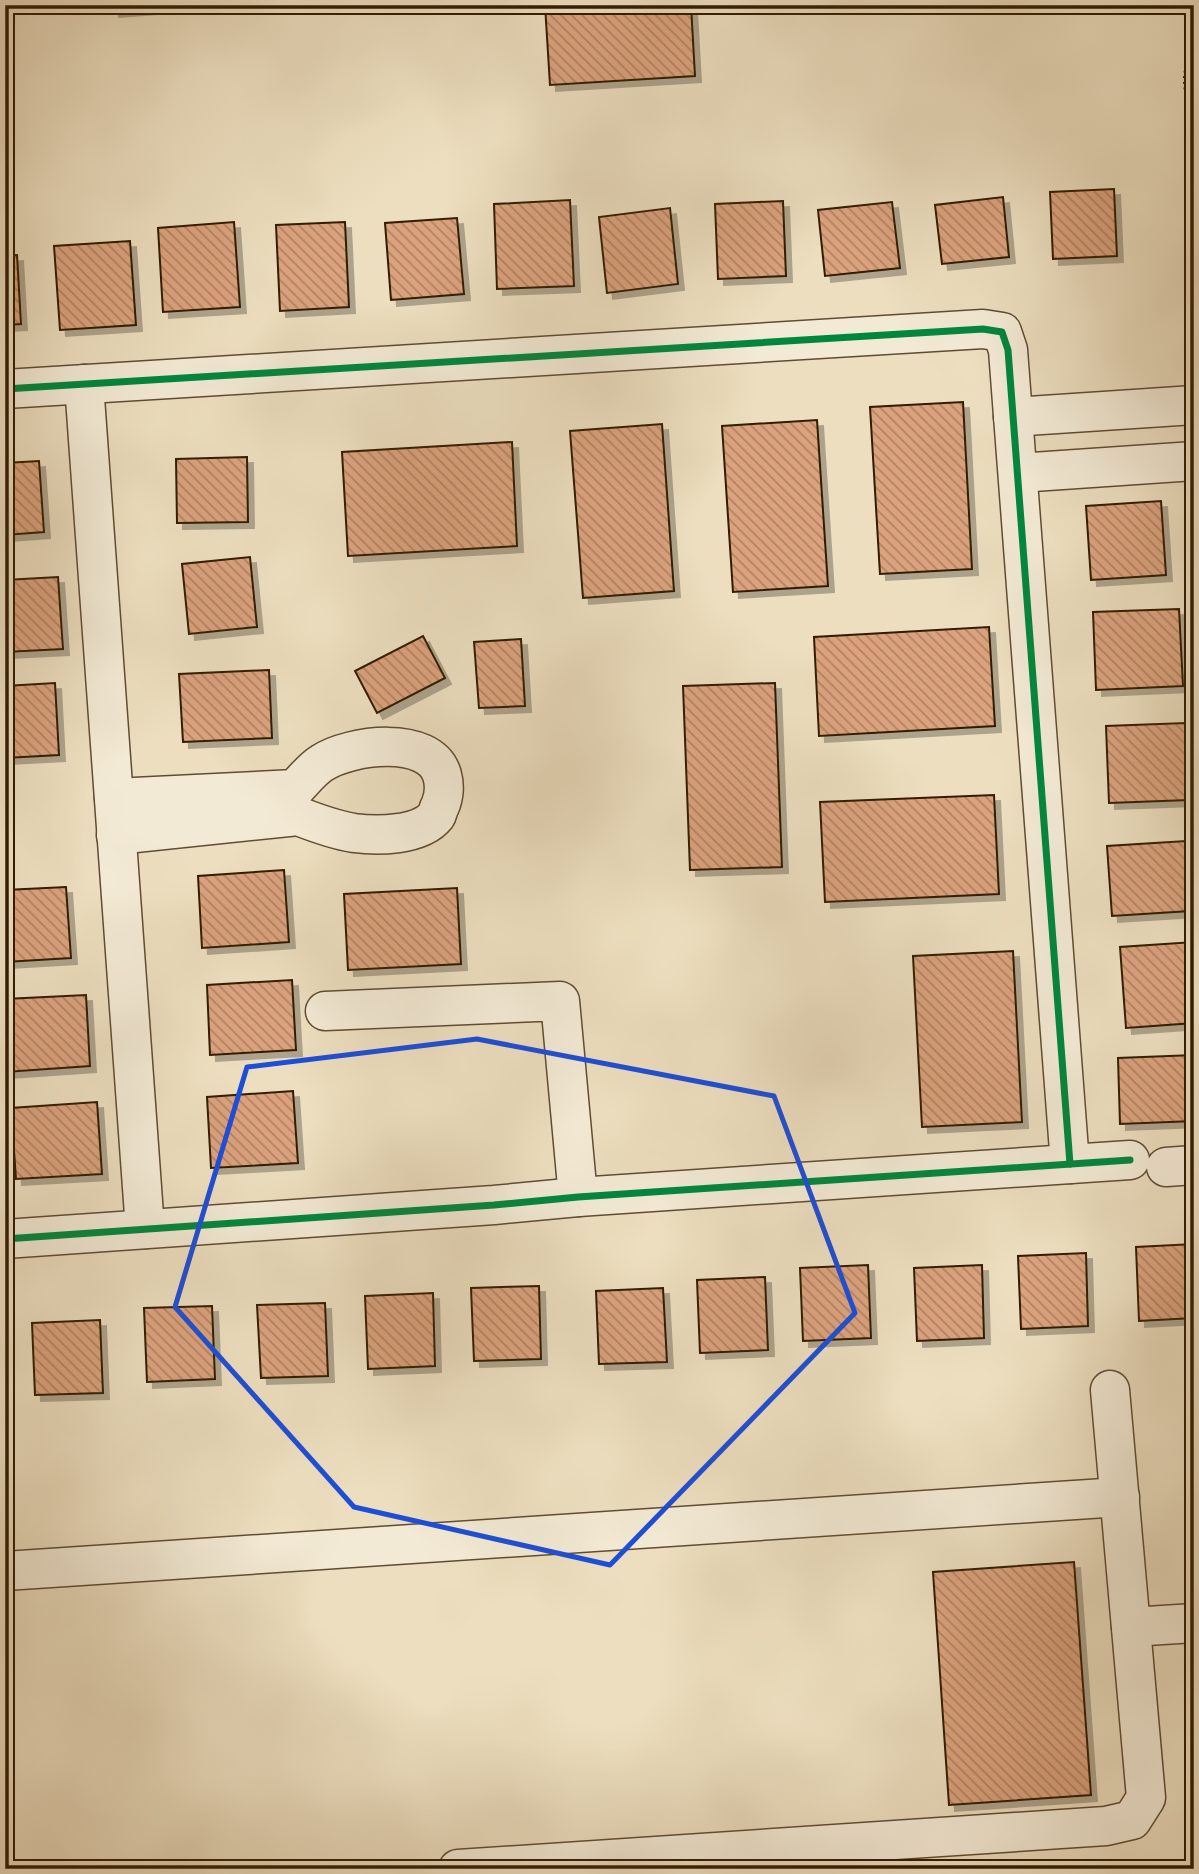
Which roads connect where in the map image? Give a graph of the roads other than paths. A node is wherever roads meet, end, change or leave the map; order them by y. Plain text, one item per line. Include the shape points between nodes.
1 (84, 384) junction
2 (5, 389) edge
3 (1194, 405) edge
4 (1013, 417) junction
5 (1194, 461) edge
6 (1018, 473) junction
7 (115, 817) junction
8 (325, 1011) dead end
9 (1070, 1164) junction
10 (1163, 1164) edge
11 (578, 1198) junction
12 (145, 1229) junction
13 (5, 1239) edge
14 (1110, 1390) dead end
15 (1120, 1497) junction
16 (5, 1571) edge
17 (1194, 1623) edge
18 (1131, 1627) junction
19 (458, 1869) edge

1 - 2 street
1 - 4 street via 983,329 1002,332 1008,350
1 - 7 street
3 - 4 street
4 - 6 street
5 - 6 street
6 - 9 street
7 - 7 street via 298,816 354,833 388,834 418,830 436,816 444,797 442,774 432,758 407,748 380,747 321,763 296,789
7 - 12 street
8 - 11 street via 560,1001
9 - 10 street
9 - 11 street
11 - 12 street
12 - 13 street
14 - 15 street
15 - 16 street
15 - 18 street
17 - 18 street
18 - 19 street via 1146,1798 1132,1819 1106,1826

